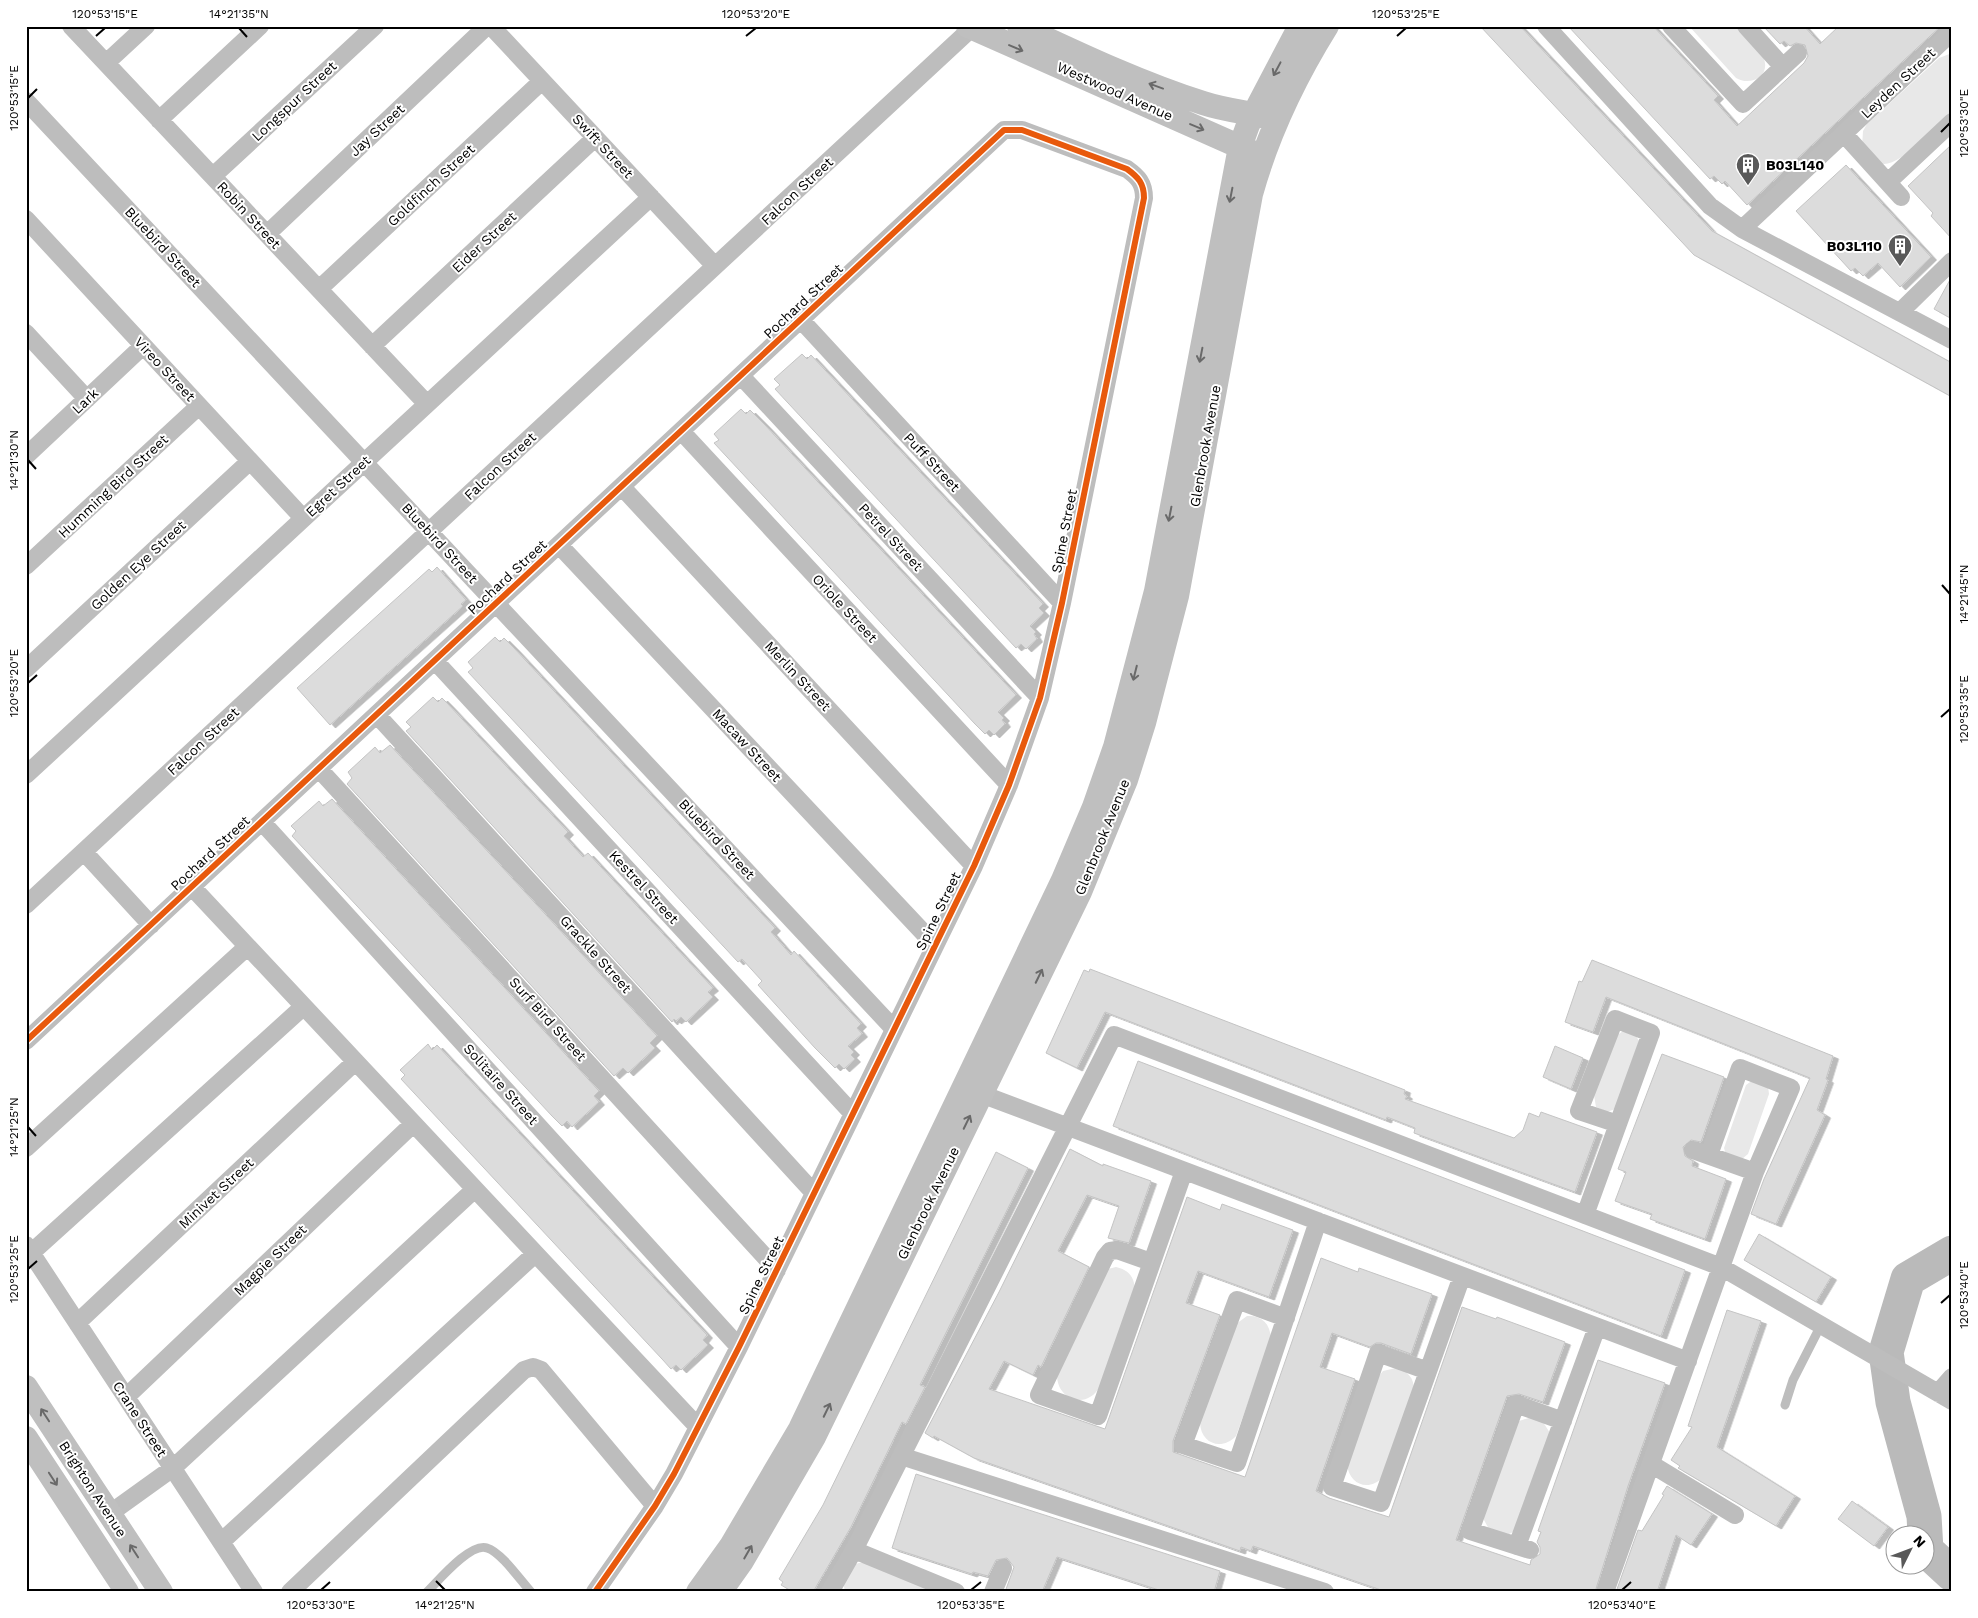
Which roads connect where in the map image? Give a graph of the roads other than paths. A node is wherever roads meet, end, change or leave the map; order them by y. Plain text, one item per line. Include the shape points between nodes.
1 (71, 26) edge
2 (146, 26) edge
3 (260, 26) edge
4 (375, 26) edge
5 (487, 26) edge
6 (491, 26) edge
7 (1019, 26) edge
8 (1300, 26) edge
9 (1328, 26) edge
10 (1546, 26) edge
11 (1671, 26) edge
12 (1746, 26) edge
13 (971, 27) edge
14 (1952, 32) edge
15 (1798, 52) dead end
16 (106, 63) junction
17 (1783, 67) junction
18 (542, 81) junction
19 (26, 101) edge
20 (1253, 114) junction
21 (159, 120) junction
22 (1276, 120) junction
23 (1952, 122) edge
24 (1004, 130) joint
25 (1844, 134) junction
26 (595, 138) junction
27 (1240, 147) junction
28 (1262, 156) junction
29 (213, 176) junction
30 (1888, 182) junction
31 (651, 197) junction
32 (1901, 197) dead end
33 (26, 219) edge
34 (1742, 229) junction
35 (267, 234) junction
36 (1952, 261) edge
37 (716, 266) junction
38 (319, 289) junction
39 (1900, 312) junction
40 (801, 320) junction
41 (26, 333) edge
42 (1952, 340) edge
43 (143, 346) junction
44 (372, 346) junction
45 (741, 376) junction
46 (87, 399) junction
47 (427, 404) junction
48 (199, 406) junction
49 (681, 431) junction
50 (27, 452) edge
51 (250, 461) junction
52 (364, 462) junction
53 (622, 487) junction
54 (303, 518) junction
55 (430, 531) junction
56 (559, 545) junction
57 (26, 566) edge
58 (497, 603) junction
59 (1062, 603) junction
60 (435, 661) junction
61 (26, 669) edge
62 (1040, 698) junction
63 (377, 715) junction
64 (319, 769) junction
65 (26, 775) edge
66 (1009, 785) junction
67 (262, 822) junction
68 (84, 852) junction
69 (974, 866) junction
70 (192, 887) junction
71 (26, 905) edge
72 (151, 925) junction
73 (935, 945) junction
74 (247, 947) junction
75 (303, 1007) junction
76 (894, 1029) junction
77 (26, 1041) edge
78 (355, 1062) junction
79 (981, 1094) junction
80 (853, 1114) junction
81 (413, 1124) junction
82 (1618, 1124) junction
83 (1068, 1127) junction
84 (26, 1148) edge
85 (1184, 1171) junction
86 (1755, 1172) junction
87 (475, 1189) junction
88 (814, 1193) junction
89 (1585, 1215) junction
90 (1318, 1222) junction
91 (29, 1249) edge
92 (535, 1254) junction
93 (1151, 1262) junction
94 (1721, 1267) junction
95 (777, 1270) junction
96 (1462, 1276) junction
97 (1286, 1318) junction
98 (78, 1323) junction
99 (1821, 1325) junction
100 (1597, 1327) junction
101 (739, 1347) junction
102 (1688, 1361) junction
103 (1428, 1371) junction
104 (1952, 1377) edge
105 (26, 1387) edge
106 (126, 1397) junction
107 (1945, 1397) edge
108 (1785, 1405) dead end
109 (1563, 1421) junction
110 (698, 1427) junction
111 (26, 1438) edge
112 (902, 1456) junction
113 (1651, 1464) junction
114 (172, 1468) junction
115 (655, 1506) junction
116 (109, 1514) junction
117 (1735, 1515) dead end
118 (221, 1542) junction
119 (854, 1550) junction
120 (1002, 1568) dead end
121 (127, 1592) edge
122 (161, 1592) edge
123 (254, 1592) edge
124 (290, 1592) edge
125 (427, 1592) edge
126 (531, 1592) edge
127 (595, 1592) edge
128 (698, 1592) edge
129 (720, 1592) edge
130 (830, 1592) edge
131 (956, 1592) edge
132 (993, 1592) edge
133 (1326, 1592) edge
134 (1606, 1592) edge

1 - 16 street, Robin Street
2 - 16 street
3 - 21 street
4 - 29 street, Longspur Street
5 - 35 street, Jay Street
6 - 18 street, Swift Street
20 -> 7 street, Westwood Avenue via 1202,103 1130,77
8 -> 20 street, Glenbrook Avenue
9 - 22 street, Glenbrook Avenue via 1304,63
10 - 34 street via 1710,206
11 - 17 street via 1743,104
12 - 17 street
13 -> 27 street, Westwood Avenue
13 - 37 street, Falcon Street
14 - 25 street, Leyden Street
15 - 17 street
16 - 21 street, Robin Street
18 - 26 street, Swift Street
18 - 38 street, Goldfinch Street
19 - 52 street, Bluebird Street
20 - 22 street, Westwood Avenue
20 - 27 street, Glenbrook Avenue
21 - 29 street, Robin Street
22 - 28 street, Glenbrook Avenue
23 - 30 street
24 - 40 street, Pochard Street
24 - 59 street, Spine Street via 1022,130 1127,169 1142,182 1144,198
25 - 30 street
25 - 34 street, Leyden Street
26 - 31 street, Swift Street
26 - 44 street, Eider Street
27 - 28 street, Westwood Avenue
27 -> 128 street, Glenbrook Avenue via 1156,591 1129,698 1094,807 1059,889 800,1429 731,1546
79 -> 28 street, Glenbrook Avenue via 1080,892 1108,828 1144,723 1177,596 1251,194
29 - 35 street, Robin Street
30 - 32 street
31 - 37 street, Swift Street
31 - 47 street, Egret Street
33 - 43 street, Vireo Street
34 - 39 street
35 - 38 street, Robin Street
36 - 39 street
37 - 55 street, Falcon Street
38 - 44 street, Robin Street
39 - 42 street
40 - 45 street, Pochard Street
40 - 59 street, Puff Street
41 - 46 street
43 - 46 street, Lark
43 - 48 street, Vireo Street
44 - 47 street, Robin Street
45 - 49 street, Pochard Street
45 - 62 street, Petrel Street
46 - 50 street, Lark
47 - 52 street, Egret Street
48 - 51 street, Vireo Street
48 - 57 street, Humming Bird Street
49 - 53 street, Pochard Street
49 - 66 street, Oriole Street
51 - 54 street, Vireo Street
51 - 61 street, Golden Eye Street
52 - 54 street, Egret Street
52 - 55 street, Bluebird Street
53 - 56 street, Pochard Street
53 - 69 street, Merlin Street
54 - 65 street, Egret Street
55 - 58 street, Bluebird Street
55 - 68 street, Falcon Street
56 - 58 street, Pochard Street
56 - 73 street, Macaw Street
58 - 60 street, Pochard Street
58 - 76 street, Bluebird Street
59 - 62 street, Spine Street
60 - 63 street, Pochard Street
60 - 80 street, Kestrel Street
62 - 66 street, Spine Street
63 - 64 street, Pochard Street
63 - 88 street, Grackle Street
64 - 67 street, Pochard Street
64 - 95 street, Surf Bird Street
66 - 69 street, Spine Street
67 - 70 street, Pochard Street
67 - 101 street, Solitaire Street
68 - 71 street, Falcon Street
68 - 72 street
69 - 73 street, Spine Street
70 - 72 street, Pochard Street
70 - 74 street
72 - 77 street, Pochard Street
73 - 76 street, Spine Street
74 - 75 street
74 - 84 street
75 - 78 street
75 - 91 street
76 - 80 street, Spine Street
78 - 81 street
78 - 98 street, Minivet Street
79 - 83 street
129 -> 79 street, Glenbrook Avenue via 742,1561 814,1438
80 - 88 street, Spine Street
81 - 87 street
81 - 106 street, Magpie Street
82 - 82 street via 1651,1032 1615,1019 1579,1110
82 - 89 street
83 - 85 street
83 - 89 street via 1114,1035
83 - 112 street
85 - 90 street
85 - 93 street
86 - 86 street via 1791,1088 1740,1068 1701,1153
86 - 94 street
87 - 92 street
87 - 114 street
88 - 95 street, Spine Street
89 - 94 street
90 - 96 street
90 - 97 street
91 - 98 street, Crane Street
92 - 110 street
92 - 118 street
93 - 93 street via 1117,1250 1110,1251 1040,1395 1098,1416
94 - 99 street
94 - 102 street
95 - 101 street, Spine Street
96 - 100 street
96 - 103 street
97 - 97 street via 1236,1463 1183,1445 1237,1300
98 - 106 street, Crane Street
99 - 107 street
99 - 108 lane via 1793,1380
100 - 102 street
100 - 109 street
101 - 110 street, Spine Street
102 - 113 street
103 - 103 street via 1381,1503 1332,1487 1378,1352
104 - 107 street
116 -> 105 street, Brighton Avenue
106 - 114 street, Crane Street
109 - 109 street via 1524,1548 1470,1531 1516,1404
110 - 115 street, Spine Street
111 -> 121 street, Brighton Avenue
112 - 119 street
112 - 133 street
113 - 117 street
113 - 134 street
114 - 116 street
114 - 118 street, Crane Street
115 - 124 street via 541,1370 533,1367 524,1370
115 - 127 street, Spine Street
122 -> 116 street, Brighton Avenue
118 - 123 street, Crane Street
119 - 130 street
119 - 131 street
120 - 132 street
125 - 126 lane via 478,1547 488,1548 497,1554

